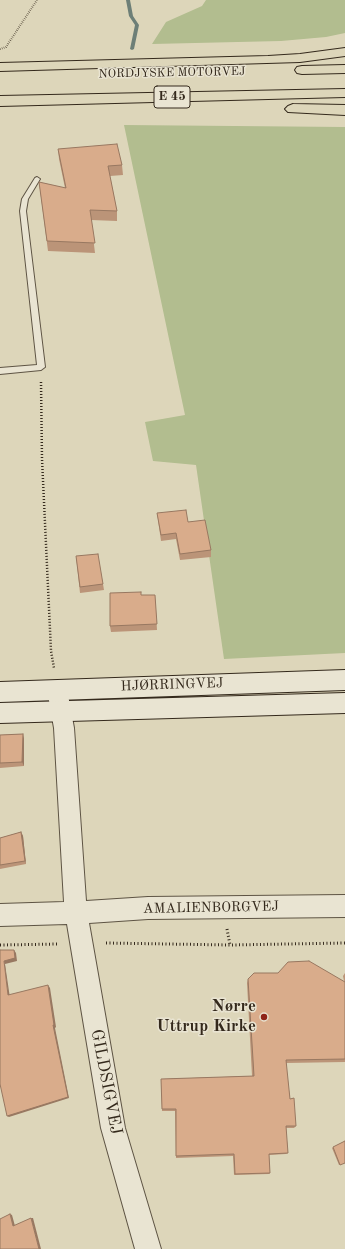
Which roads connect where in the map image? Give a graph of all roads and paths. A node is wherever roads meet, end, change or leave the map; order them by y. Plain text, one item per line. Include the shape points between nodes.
1 (37, 0) edge
2 (0, 49) edge
3 (345, 52) edge
4 (0, 67) edge
5 (345, 69) edge
6 (0, 78) edge
7 (345, 93) edge
8 (0, 102) edge
9 (345, 110) edge
10 (0, 113) edge
11 (36, 179) dead end
12 (41, 367) junction
13 (0, 371) edge
14 (345, 680) edge
15 (57, 689) junction
16 (0, 692) edge
17 (345, 704) edge
18 (61, 711) junction
19 (0, 713) edge
20 (345, 906) edge
21 (76, 913) junction
22 (0, 915) edge
23 (82, 943) junction
24 (345, 943) edge
25 (0, 945) edge
26 (148, 1249) edge

1 - 2 path via 6,47
3 - 4 highway via 268,60
5 - 6 highway, NORDJYSKE MOTORVEJ / E 45
7 - 8 highway, NORDJYSKE MOTORVEJ / E 45
9 - 10 highway via 192,108
11 - 12 lane via 25,200 23,211
12 - 13 lane
12 - 15 path via 42,459 51,651
14 - 15 main road, HJØRRINGVEJ
15 - 16 main road, HJØRRINGVEJ
15 - 18 street
17 - 18 main road, HJØRRINGVEJ
18 - 19 main road, HJØRRINGVEJ
18 - 21 street
20 - 21 street, AMALIENBORGVEJ via 148,908
21 - 22 street, AMALIENBORGVEJ
21 - 23 street, GILDSIGVEJ
23 - 24 path
23 - 25 path
23 - 26 street, GILDSIGVEJ via 113,1128

